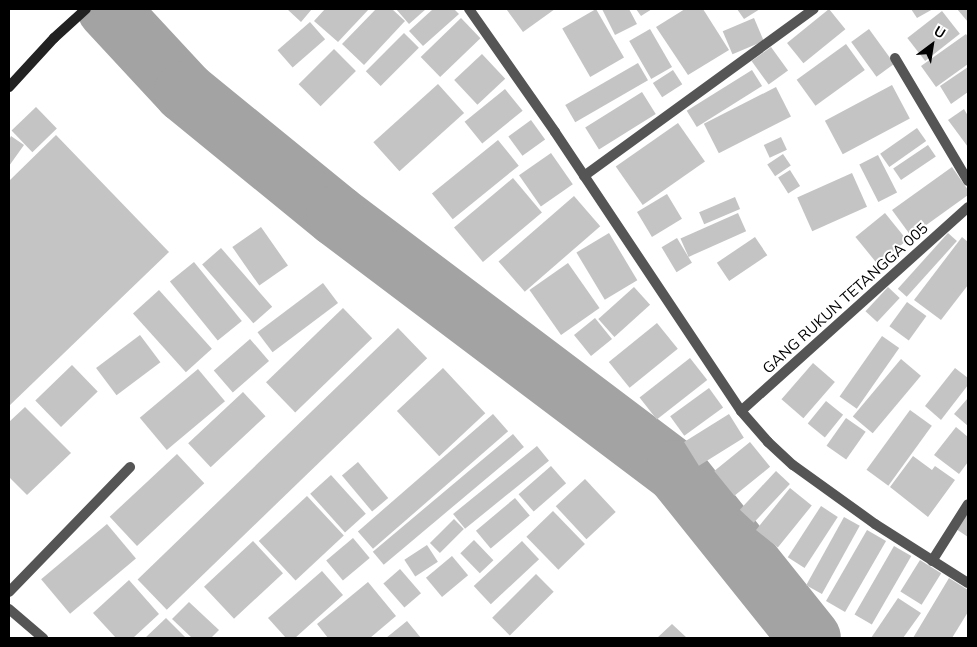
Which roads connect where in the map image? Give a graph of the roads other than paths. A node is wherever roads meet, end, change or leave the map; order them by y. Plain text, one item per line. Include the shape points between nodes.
1 (86, 9) edge
2 (469, 9) edge
3 (814, 9) edge
4 (895, 58) dead end
5 (9, 87) edge
6 (584, 176) junction
7 (968, 181) edge
8 (968, 207) edge
9 (741, 411) junction
10 (130, 467) dead end
11 (968, 504) edge
12 (932, 562) junction
13 (968, 583) edge
14 (9, 592) edge
15 (9, 609) edge
16 (43, 638) edge

1 - 5 main road
2 - 6 street
3 - 6 street
4 - 7 street
6 - 9 street
8 - 9 street, GANG RUKUN TETANGGA 005
9 - 12 street via 793,465
10 - 14 street
11 - 12 street
12 - 13 street
15 - 16 street

